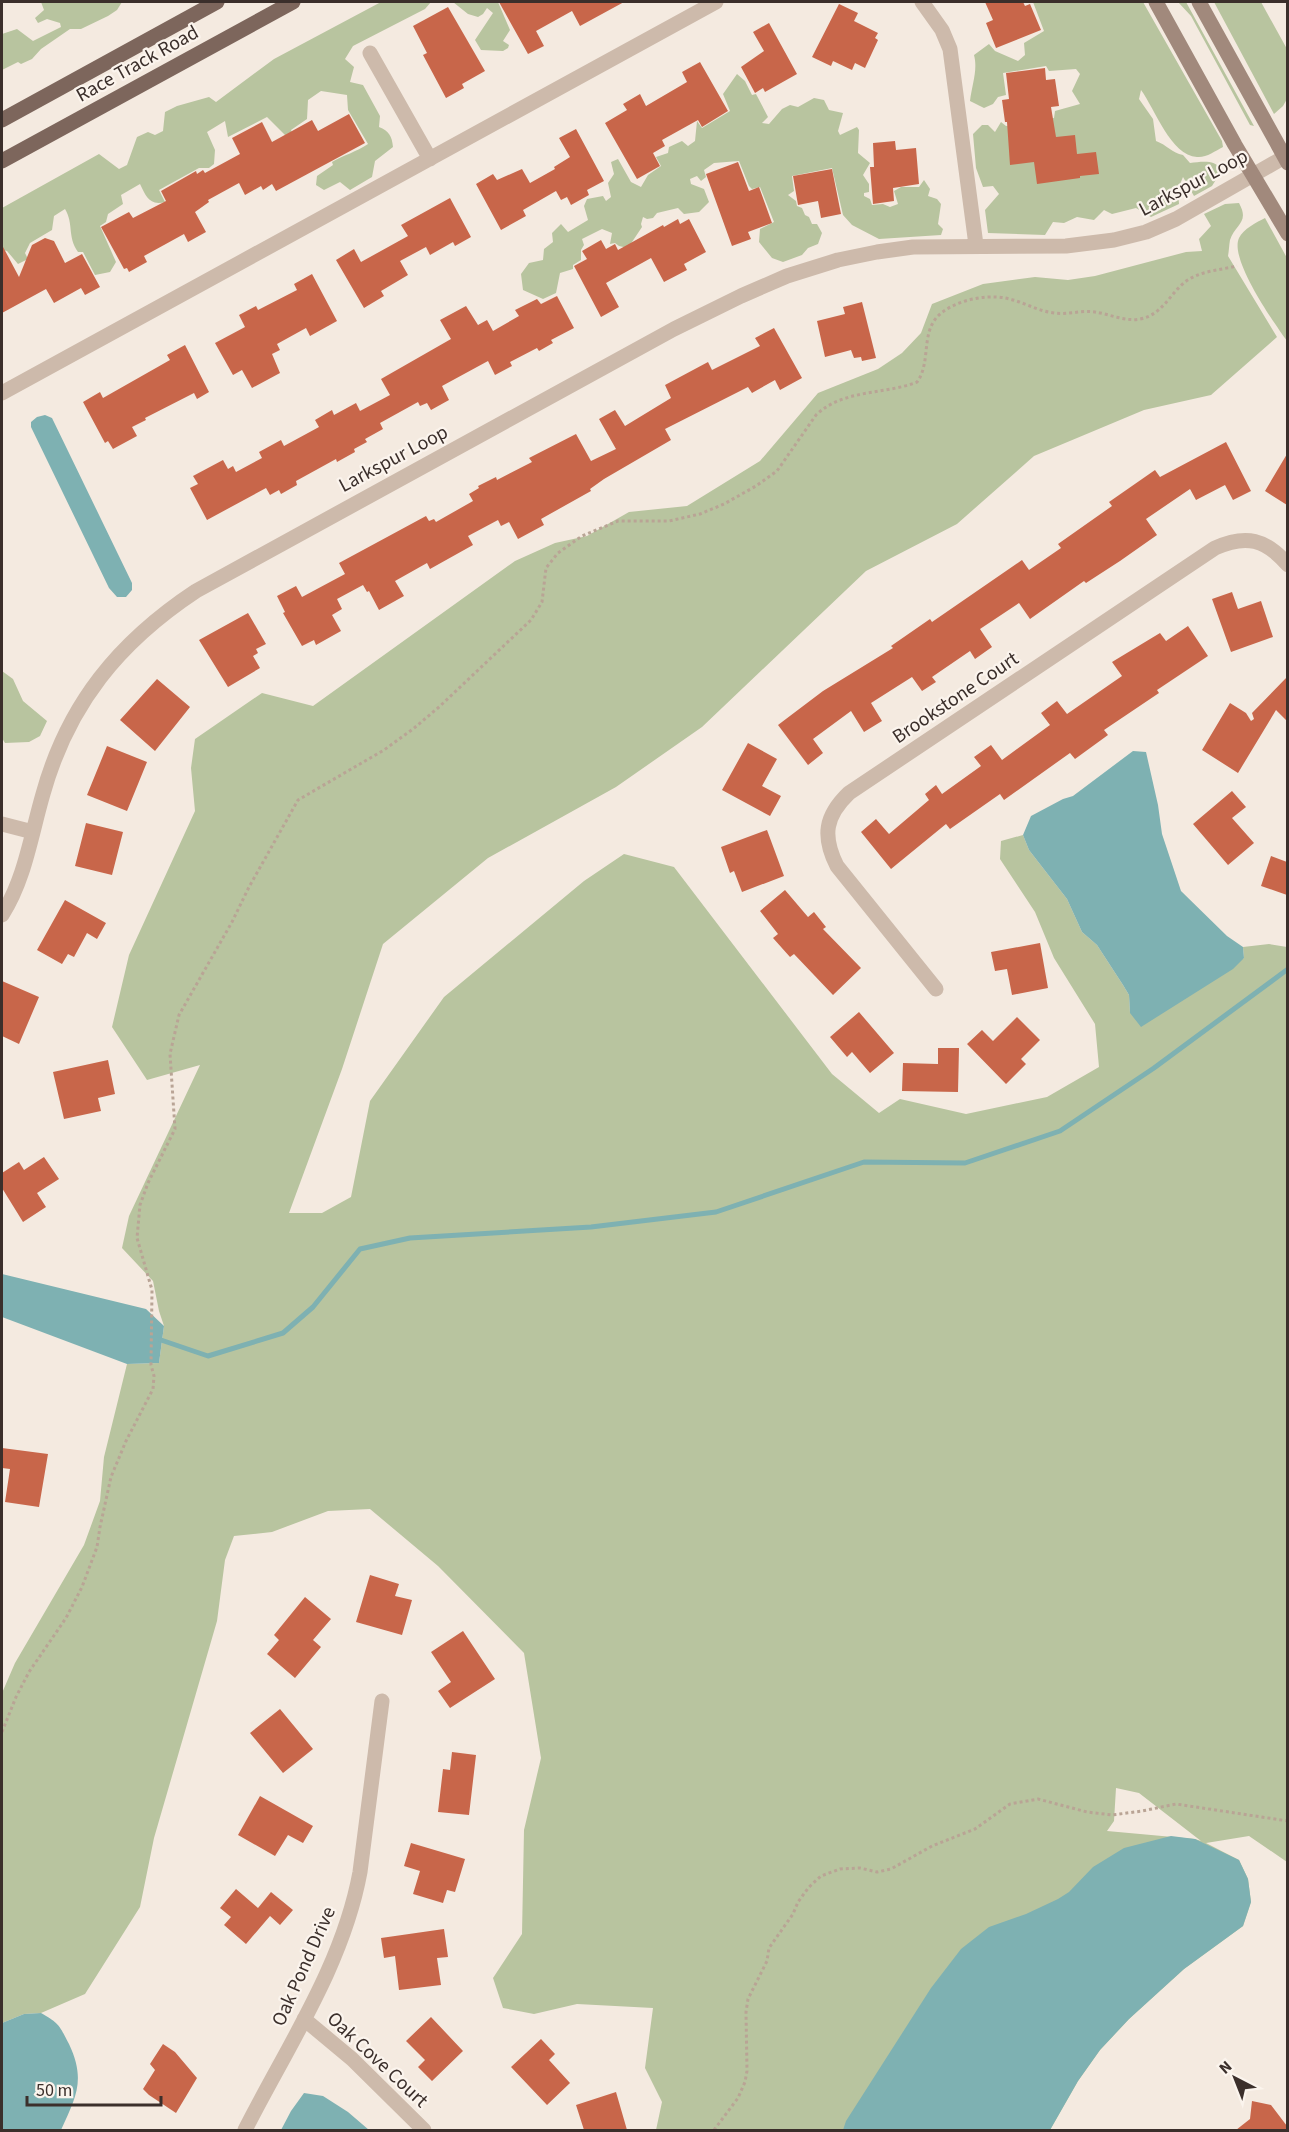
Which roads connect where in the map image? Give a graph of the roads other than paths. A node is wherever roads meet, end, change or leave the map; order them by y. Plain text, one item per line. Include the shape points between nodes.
1 (217, 2) edge
2 (293, 2) edge
3 (716, 2) edge
4 (922, 2) edge
5 (1156, 2) edge
6 (1198, 2) edge
7 (370, 53) dead end
8 (2, 120) edge
9 (430, 159) junction
10 (1286, 159) edge
11 (2, 161) edge
12 (1253, 175) junction
13 (1287, 234) edge
14 (976, 245) junction
15 (2, 393) edge
16 (1287, 565) edge
17 (2, 824) edge
18 (33, 832) junction
19 (2, 915) edge
20 (936, 989) dead end
21 (382, 1701) dead end
22 (303, 2019) junction
23 (245, 2130) edge
24 (424, 2130) edge

1 - 8 main road, Race Track Road
2 - 11 main road, Race Track Road
3 - 9 street
4 - 14 street via 950,49
5 - 12 street
6 - 10 street
7 - 9 street
9 - 15 street
10 - 12 street, Larkspur Loop
12 - 13 street
12 - 14 street, Larkspur Loop via 1146,232 1066,246
14 - 18 street, Larkspur Loop via 913,247 838,260 741,296 196,591 129,644 91,688 55,755
16 - 20 street, Brookstone Court via 1275,551 1254,541 1230,542 1215,548 837,804 827,835 837,866
17 - 18 street
18 - 19 street, Larkspur Loop via 20,878
21 - 22 street, Oak Pond Drive via 356,1897 340,1943
22 - 23 street, Oak Pond Drive
22 - 24 street, Oak Cove Court via 352,2059

